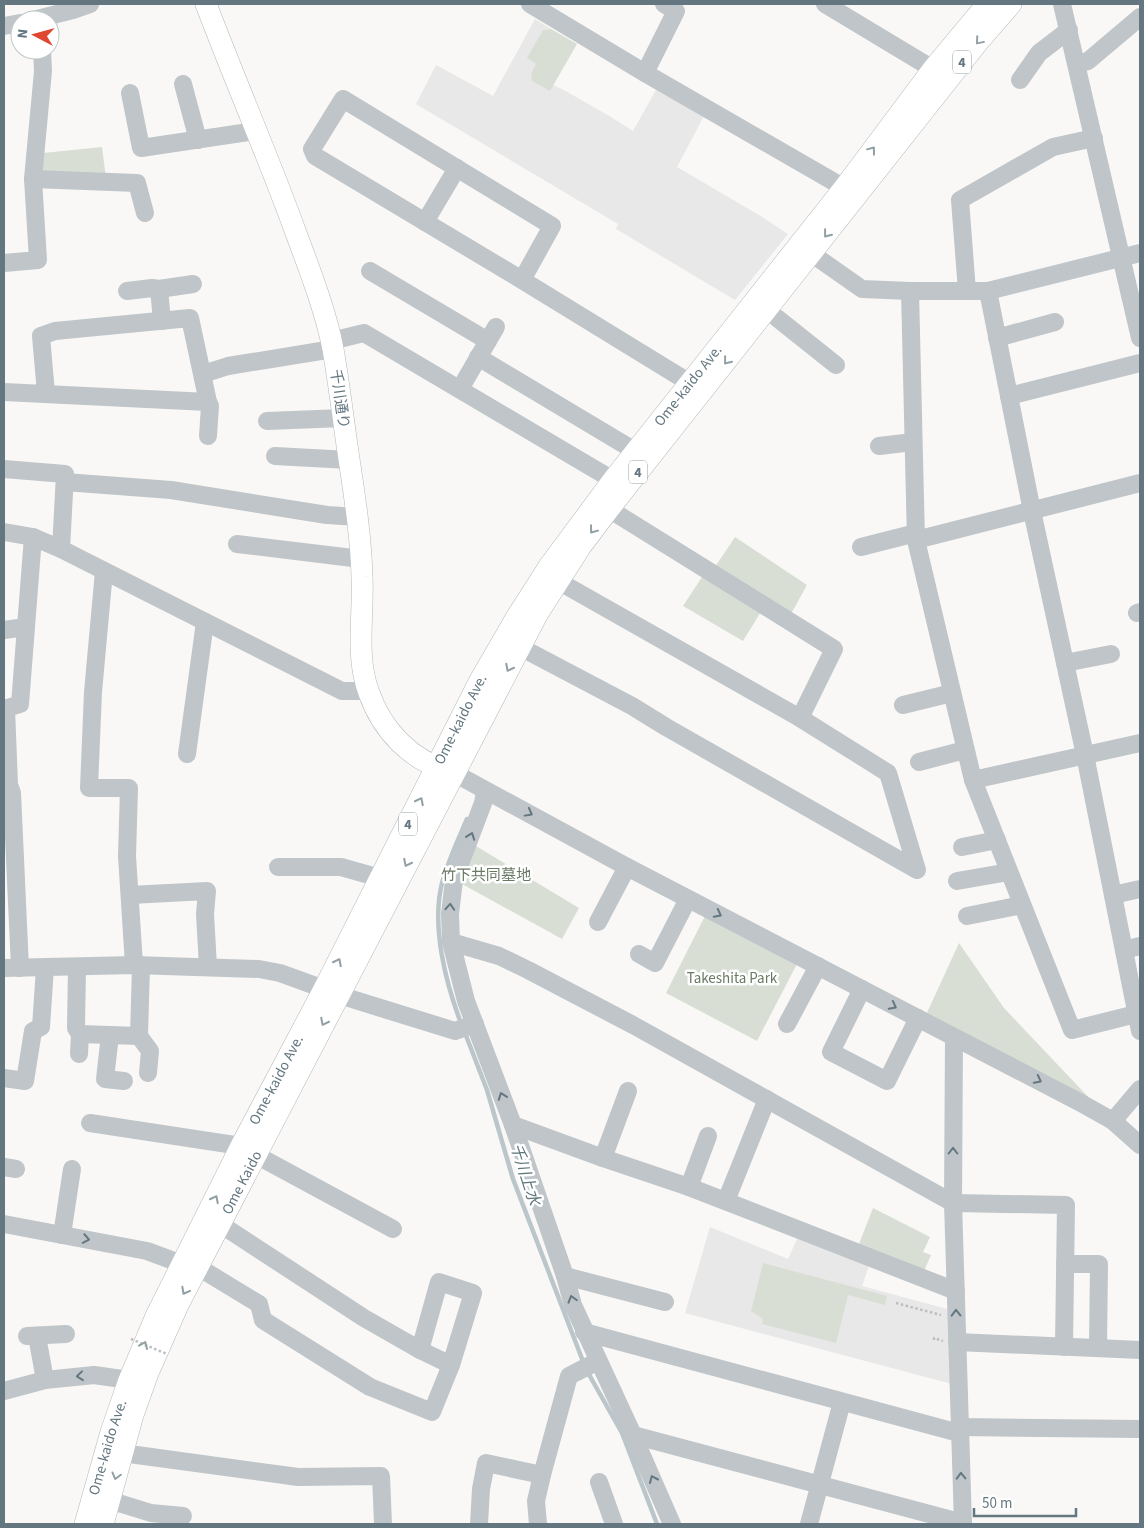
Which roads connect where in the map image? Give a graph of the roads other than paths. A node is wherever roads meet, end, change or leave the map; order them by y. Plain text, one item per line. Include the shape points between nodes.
1 (90, 4) edge
2 (206, 4) edge
3 (530, 4) edge
4 (664, 4) edge
5 (825, 4) edge
6 (987, 4) edge
7 (1011, 4) edge
8 (1062, 4) edge
9 (60, 13) edge
10 (1140, 17) edge
11 (1069, 30) junction
12 (42, 60) edge
13 (1077, 64) junction
14 (933, 69) junction
15 (645, 73) junction
16 (1020, 80) dead end
17 (183, 84) dead end
18 (130, 93) dead end
19 (256, 131) junction
20 (1094, 138) junction
21 (198, 140) junction
22 (457, 168) junction
23 (34, 179) junction
24 (851, 191) junction
25 (145, 213) dead end
26 (425, 222) junction
27 (1140, 253) edge
28 (812, 254) junction
29 (1122, 258) junction
30 (4, 263) edge
31 (370, 271) dead end
32 (522, 280) junction
33 (193, 284) dead end
34 (159, 289) junction
35 (988, 290) junction
36 (127, 291) dead end
37 (910, 291) junction
38 (967, 291) junction
39 (778, 318) dead end
40 (162, 321) junction
41 (1055, 322) dead end
42 (997, 338) junction
43 (1140, 338) edge
44 (332, 345) junction
45 (478, 357) junction
46 (1140, 363) edge
47 (836, 365) dead end
48 (203, 374) junction
49 (690, 383) junction
50 (460, 390) junction
51 (4, 392) edge
52 (46, 393) junction
53 (1009, 396) junction
54 (208, 402) junction
55 (343, 418) junction
56 (267, 421) dead end
57 (208, 436) dead end
58 (913, 442) junction
59 (879, 446) dead end
60 (635, 451) junction
61 (275, 456) dead end
62 (349, 460) junction
63 (4, 469) edge
64 (612, 480) junction
65 (65, 482) junction
66 (1140, 483) edge
67 (609, 509) junction
68 (1032, 511) junction
69 (358, 517) junction
70 (4, 532) edge
71 (916, 537) junction
72 (33, 538) junction
73 (237, 544) dead end
74 (861, 547) dead end
75 (61, 549) junction
76 (361, 560) junction
77 (104, 571) junction
78 (558, 581) junction
79 (205, 622) junction
80 (26, 627) junction
81 (4, 630) edge
82 (520, 648) junction
83 (1111, 654) dead end
84 (1065, 663) junction
85 (368, 691) junction
86 (952, 693) junction
87 (903, 705) dead end
88 (5, 708) edge
89 (800, 718) junction
90 (1140, 743) edge
91 (965, 750) junction
92 (187, 754) dead end
93 (1085, 755) junction
94 (920, 762) dead end
95 (445, 770) junction
96 (973, 780) junction
97 (485, 791) junction
98 (997, 840) junction
99 (962, 847) dead end
100 (278, 867) dead end
101 (627, 867) junction
102 (1009, 872) junction
103 (380, 878) junction
104 (956, 881) dead end
105 (1140, 889) edge
106 (1113, 895) junction
107 (130, 896) junction
108 (688, 899) junction
109 (1022, 905) junction
110 (967, 916) dead end
111 (598, 922) dead end
112 (451, 942) junction
113 (1132, 948) edge
114 (639, 954) dead end
115 (138, 966) junction
116 (818, 966) junction
117 (77, 967) junction
118 (208, 967) junction
119 (12, 968) edge
120 (45, 968) junction
121 (862, 989) junction
122 (332, 992) junction
123 (918, 1018) junction
124 (1139, 1019) edge
125 (787, 1024) dead end
126 (467, 1027) junction
127 (80, 1034) junction
128 (110, 1035) junction
129 (140, 1036) junction
130 (954, 1038) junction
131 (79, 1054) dead end
132 (148, 1073) dead end
133 (4, 1078) edge
134 (124, 1081) dead end
135 (628, 1091) dead end
136 (1138, 1096) edge
137 (767, 1099) junction
138 (1113, 1121) junction
139 (90, 1123) dead end
140 (512, 1125) junction
141 (708, 1136) dead end
142 (1140, 1145) edge
143 (249, 1150) junction
144 (602, 1158) junction
145 (72, 1168) dead end
146 (689, 1187) junction
147 (726, 1201) junction
148 (953, 1203) junction
149 (4, 1224) edge
150 (220, 1224) junction
151 (393, 1229) dead end
152 (62, 1234) junction
153 (1065, 1264) junction
154 (190, 1265) junction
155 (565, 1276) junction
156 (956, 1291) junction
157 (665, 1302) dead end
158 (584, 1332) junction
159 (66, 1334) dead end
160 (957, 1342) junction
161 (1064, 1347) junction
162 (1098, 1348) junction
163 (420, 1350) junction
164 (1140, 1350) edge
165 (450, 1365) junction
166 (589, 1366) junction
167 (45, 1380) junction
168 (129, 1380) junction
169 (4, 1391) edge
170 (842, 1402) junction
171 (1140, 1429) edge
172 (959, 1430) junction
173 (633, 1435) junction
174 (122, 1453) junction
175 (542, 1475) junction
176 (599, 1482) dead end
177 (820, 1485) junction
178 (109, 1502) junction
179 (183, 1516) dead end
180 (85, 1524) edge
181 (103, 1524) edge
182 (384, 1524) edge
183 (479, 1524) edge
184 (538, 1524) edge
185 (614, 1524) edge
186 (672, 1524) edge
187 (808, 1524) edge
188 (963, 1524) edge

1 - 9 street
2 - 19 main road, 千川通り
3 - 15 street
4 - 15 street via 676,11
5 - 14 street
6 - 14 main road, Ome-kaido Ave. / 4
7 -> 24 main road, Ome-kaido Ave. / 4
8 - 11 street
10 - 13 street via 1088,61
11 - 13 street
11 - 16 street via 1039,53
12 - 23 street
13 - 20 street
24 -> 14 main road, Ome-kaido Ave. / 4
15 - 24 street
17 - 21 street
18 - 21 street via 141,148
19 - 21 street
19 - 44 main road, 千川通り via 303,252
20 - 29 street
20 - 38 street via 1053,147 960,200
22 - 26 street
22 - 26 street via 342,99 312,149 315,156
22 - 32 street via 552,226
23 - 25 street via 137,183
23 - 30 street via 38,260
24 -> 28 main road, Ome-kaido Ave. / 4
24 - 49 main road, Ome-kaido Ave. / 4
26 - 32 street
27 - 29 street
28 - 37 street via 862,289
28 -> 67 main road, Ome-kaido Ave. / 4
29 - 35 street
29 - 43 street
31 - 45 street via 492,334
32 - 49 street
33 - 34 street
34 - 36 street
34 - 40 street
35 - 38 street
35 - 42 street
37 - 38 street
37 - 58 street
39 - 47 street
40 - 48 street via 190,318
40 - 52 street via 55,331 41,336
41 - 42 street
42 - 53 street
44 - 48 street
44 - 50 street via 364,333
44 - 55 main road, 千川通り
45 - 50 street
45 - 60 street
46 - 53 street
48 - 54 street
49 - 60 main road, Ome-kaido Ave. / 4
50 - 64 street
51 - 52 street
52 - 54 street
53 - 68 street
54 - 57 street
55 - 56 street
55 - 62 main road, 千川通り
58 - 59 street
58 - 71 street
60 - 64 main road, Ome-kaido Ave. / 4
61 - 62 street
62 - 69 main road, 千川通り
63 - 65 street via 65,474
64 - 95 main road, Ome-kaido Ave. / 4 via 550,565 479,682
65 - 69 street via 171,490
65 - 75 street
66 - 68 street
67 -> 78 main road, Ome-kaido Ave. / 4
67 - 89 street via 834,649
68 - 71 street
68 - 84 street
69 - 76 main road, 千川通り
70 - 72 street
71 - 74 street
71 - 86 street
72 - 75 street
72 - 80 street
73 - 76 street
75 - 77 street
76 - 85 main road, 千川通り via 362,664
77 - 79 street
77 - 107 street via 93,692 89,788 129,788 127,856
78 - 82 main road, Ome-kaido Ave. / 4
78 - 89 street
79 - 85 street via 342,691
79 - 92 street
80 - 81 street
80 - 88 street via 20,704
82 - 89 street via 632,706 917,870 888,773
82 -> 95 main road, Ome-kaido Ave. / 4
83 - 84 street
84 - 93 street
85 - 95 main road, 千川通り via 379,715 396,738 412,754
86 - 87 street
86 - 91 street
88 - 119 street via 12,793
90 - 93 street
91 - 94 street
91 - 96 street
93 - 96 street
93 - 106 street
95 - 97 street
103 -> 95 main road, Ome-kaido Ave. / 4
95 -> 122 main road, Ome Kaido / 4
96 - 98 street
97 -> 101 street
112 -> 97 street via 454,880
98 - 99 street
98 - 102 street
100 - 103 street via 341,867
101 - 108 street
101 - 111 street
102 - 104 street
102 - 109 street
122 -> 103 main road, Ome-kaido Ave. / 4
105 - 106 street
106 - 113 street
107 - 115 street
107 - 118 street via 207,891
108 - 114 street via 655,963
108 -> 116 street
109 - 110 street
109 - 124 street via 1072,1030
112 - 126 street via 466,1001
112 - 137 street via 499,956 528,970
113 - 124 street
115 - 117 street
115 - 118 street
115 - 129 street
116 - 121 street
116 - 125 street
117 - 120 street
117 - 127 street via 76,1028
118 - 122 street via 280,973
119 - 120 street
120 - 133 street via 41,1027 33,1031 24,1081
121 -> 123 street
121 - 123 street via 831,1052 887,1081
122 - 126 street
122 - 143 main road, Ome Kaido / 4
123 - 130 street
140 -> 126 street
127 - 128 street
127 - 131 street
128 - 129 street
128 - 134 street via 105,1079
129 - 132 street via 150,1051
130 -> 138 street
148 -> 130 street
135 - 144 street
136 - 138 street
137 - 147 street
137 - 148 street
138 - 142 street
139 - 143 street
140 - 144 street
140 - 155 street
141 - 146 street
143 - 150 main road, Ome Kaido / 4
143 - 151 street
154 -> 143 main road, Ome-kaido Ave. / 4
144 - 146 street
145 - 152 street
146 - 147 street
147 - 156 street
148 - 153 street via 1066,1205
148 - 156 street
149 - 152 street
150 - 154 main road, Ome Kaido / 4
150 - 163 street via 364,1318
152 -> 154 street via 147,1251
153 - 161 street
153 - 162 street via 1099,1264
154 - 165 street via 259,1304 263,1320 370,1386 432,1412
168 -> 154 main road, Ome-kaido Ave. / 4 via 156,1316
154 -> 174 main road, Ome Kaido / 4 via 178,1305 133,1415
155 - 157 street
158 -> 155 street
160 -> 156 street
158 - 166 street
158 - 170 street
159 - 167 street via 32,1336
160 - 161 street
160 - 172 street
161 - 162 street
162 - 164 street
163 - 165 street
163 - 165 street via 439,1282 473,1293
166 - 173 street
166 - 175 street via 569,1376
168 -> 167 street via 94,1375
167 - 169 street
168 - 180 main road, Ome-kaido Ave. / 4
170 - 172 street
170 - 177 street
171 - 172 street
188 -> 172 street
173 - 177 street
186 -> 173 street
174 -> 178 main road, Ome Kaido / 4
174 - 182 street via 298,1478 381,1476
175 - 183 street via 486,1463
175 - 184 street via 536,1501
176 - 185 street
177 - 187 street
177 - 188 street
178 - 179 street
178 - 181 main road, Ome Kaido / 4

